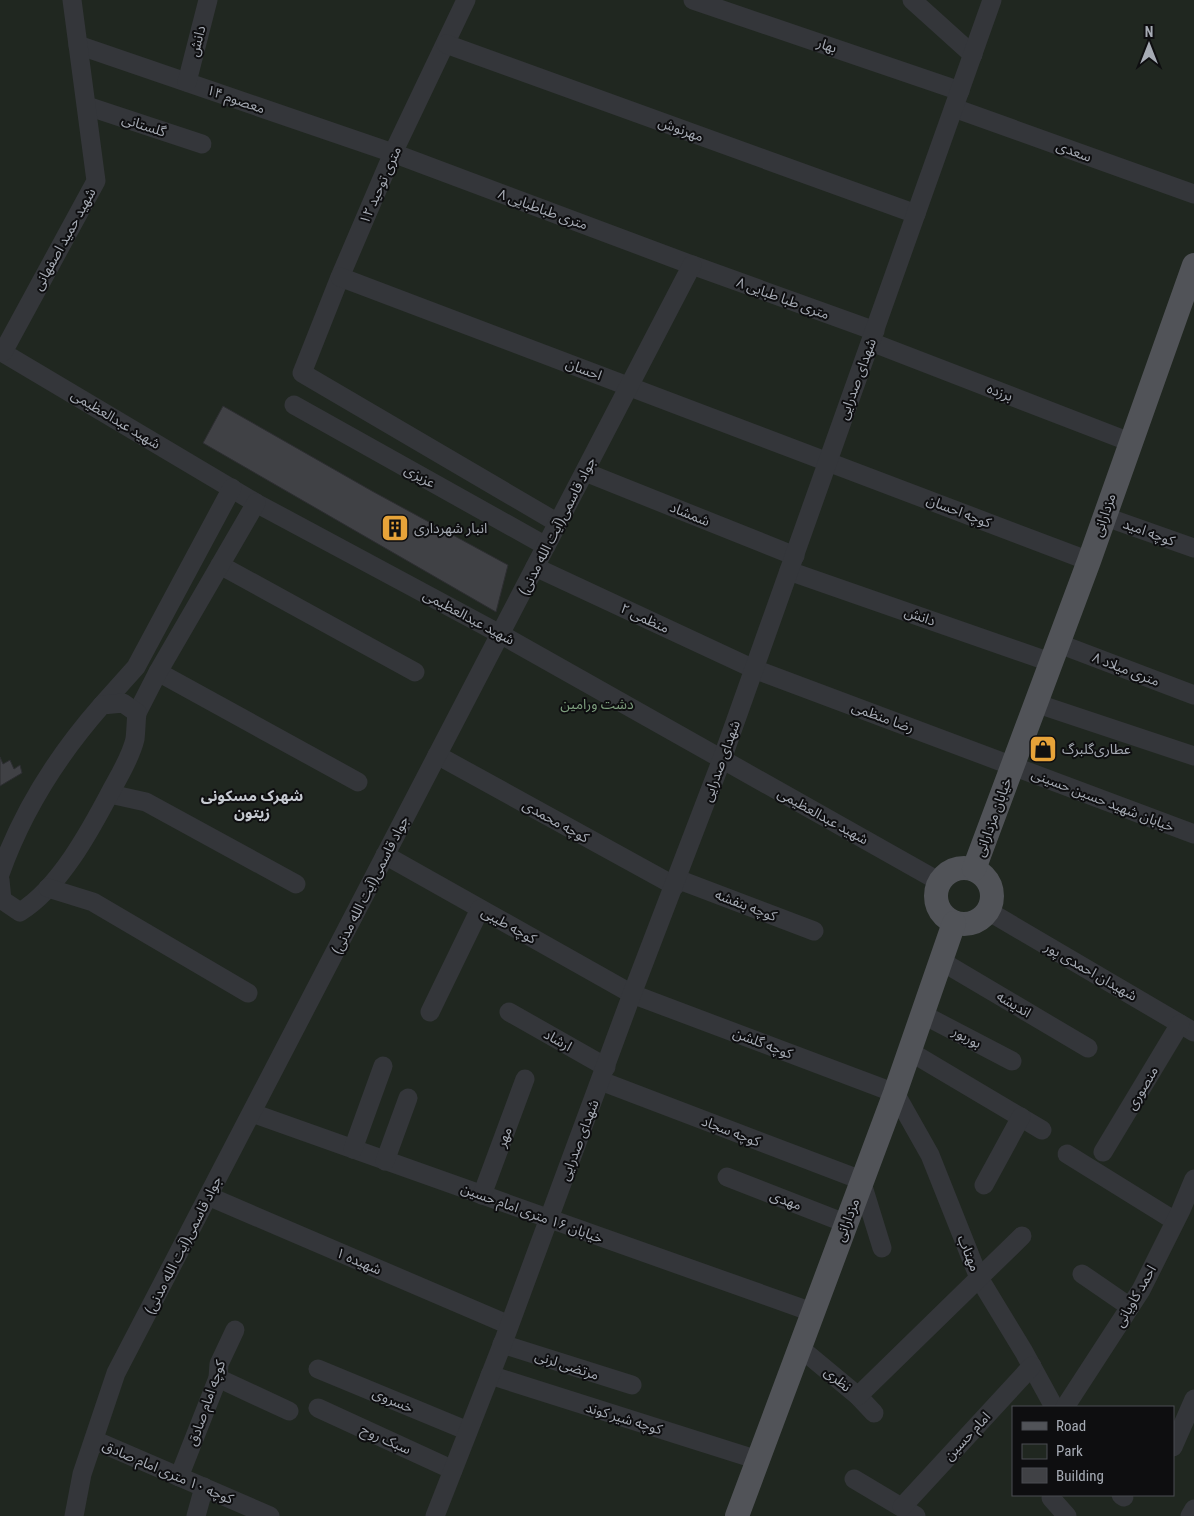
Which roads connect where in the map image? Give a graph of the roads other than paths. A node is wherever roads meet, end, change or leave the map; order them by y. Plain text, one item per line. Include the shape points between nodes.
1 (72, 0) edge
2 (208, 0) edge
3 (693, 0) edge
4 (912, 0) edge
5 (992, 0) edge
6 (462, 1) edge
7 (743, 8) edge
8 (446, 44) junction
9 (78, 45) junction
10 (973, 55) junction
11 (187, 82) junction
12 (957, 99) junction
13 (87, 106) junction
14 (202, 144) dead end
15 (393, 154) junction
16 (1194, 194) edge
17 (916, 214) junction
18 (692, 265) junction
19 (1194, 265) edge
20 (340, 277) junction
21 (873, 336) junction
22 (1, 351) edge
23 (630, 386) junction
24 (294, 405) dead end
25 (1130, 442) junction
26 (829, 461) junction
27 (585, 472) junction
28 (232, 488) junction
29 (256, 503) junction
30 (1103, 516) junction
31 (558, 523) junction
32 (546, 546) junction
33 (1194, 548) edge
34 (1089, 561) junction
35 (792, 563) junction
36 (220, 565) junction
37 (535, 567) junction
38 (500, 634) junction
39 (1054, 652) junction
40 (754, 670) junction
41 (158, 672) junction
42 (415, 672) dead end
43 (1194, 695) edge
44 (1035, 703) junction
45 (102, 705) junction
46 (137, 713) junction
47 (437, 756) junction
48 (1194, 756) edge
49 (722, 759) junction
50 (1012, 766) junction
51 (358, 782) dead end
52 (110, 794) junction
53 (1194, 834) edge
54 (385, 855) junction
55 (974, 870) junction
56 (0, 874) edge
57 (0, 880) edge
58 (676, 882) junction
59 (940, 882) junction
60 (296, 884) dead end
61 (48, 888) junction
62 (1, 902) edge
63 (480, 909) junction
64 (988, 911) junction
65 (954, 923) junction
66 (814, 931) dead end
67 (940, 961) junction
68 (248, 993) dead end
69 (632, 994) junction
70 (430, 1012) dead end
71 (509, 1012) dead end
72 (922, 1014) junction
73 (1187, 1028) edge
74 (1088, 1048) dead end
75 (909, 1052) junction
76 (1012, 1061) dead end
77 (383, 1066) dead end
78 (604, 1074) junction
79 (526, 1079) dead end
80 (895, 1093) junction
81 (408, 1098) dead end
82 (252, 1113) junction
83 (1021, 1117) junction
84 (1042, 1130) dead end
85 (353, 1149) junction
86 (1103, 1152) dead end
87 (1067, 1154) dead end
88 (385, 1161) junction
89 (727, 1176) dead end
90 (1194, 1179) edge
91 (861, 1180) junction
92 (984, 1185) dead end
93 (482, 1195) junction
94 (208, 1196) junction
95 (549, 1219) junction
96 (1175, 1221) junction
97 (845, 1223) junction
98 (1022, 1236) dead end
99 (882, 1248) dead end
100 (1082, 1274) dead end
101 (979, 1278) junction
102 (1130, 1307) junction
103 (812, 1312) junction
104 (509, 1325) junction
105 (235, 1330) dead end
106 (502, 1344) junction
107 (799, 1347) junction
108 (1032, 1366) junction
109 (318, 1369) dead end
110 (490, 1376) junction
111 (218, 1378) junction
112 (632, 1385) dead end
113 (858, 1396) junction
114 (1194, 1400) edge
115 (1053, 1406) edge
116 (1066, 1406) edge
117 (318, 1408) dead end
118 (289, 1411) dead end
119 (874, 1413) dead end
120 (1190, 1420) edge
121 (468, 1431) junction
122 (94, 1440) junction
123 (1174, 1445) edge
124 (758, 1460) junction
125 (453, 1470) junction
126 (179, 1477) junction
127 (854, 1480) dead end
128 (204, 1487) junction
129 (1050, 1498) dead end
130 (1194, 1508) edge
131 (909, 1512) edge
132 (741, 1515) edge
133 (74, 1516) edge
134 (196, 1516) edge
135 (270, 1516) edge
136 (435, 1516) edge
137 (1068, 1516) edge
138 (1190, 1516) edge

1 - 9 street, شهید حمید اصفهانی
2 - 11 street, دانش
3 - 7 street, بهار
4 - 10 street
5 - 10 street, شهدای صدرایی
6 - 8 street, ۱۲ متری توحید
7 - 12 street, بهار
8 - 15 street, ۱۲ متری توحید
8 - 17 street, مهرنوش
9 - 11 street, ۱۴ معصوم
9 - 13 street, شهید حمید اصفهانی
10 - 12 street, شهدای صدرایی
11 - 15 street, ۱۴ معصوم
12 - 16 street, سعدی
12 - 17 street, شهدای صدرایی
13 - 14 street, گلستانی
13 - 22 street, شهید حمید اصفهانی via 96,181
15 - 18 street, ۸ متری طباطبایی
15 - 20 street, ۱۲ متری توحید
17 - 21 street, شهدای صدرایی
18 - 21 street, ۸ متری طبا طبایی
18 - 23 street, جواد قاسمی(آیت الله مدنی)
19 - 25 main road, مزدارانی
20 - 23 street, احسان
20 - 31 street, ۱۲ متری توحید via 302,373
21 - 25 street, برزده
21 - 26 street, شهدای صدرایی
22 - 28 street, شهید عبدالعظیمی
23 - 26 street, احسان
23 - 27 street, جواد قاسمی(آیت الله مدنی)
24 - 32 street, عزیزی
25 - 30 main road, مزدارانی
26 - 34 street, کوچه احسان
26 - 35 street, شهدای صدرایی
27 - 31 street, جواد قاسمی(آیت الله مدنی)
27 - 35 street, شمشاد
28 - 29 street, شهید عبدالعظیمی
28 - 45 street via 136,667
29 - 36 street
29 - 38 street, شهید عبدالعظیمی
30 - 33 street, کوچه امید
30 - 34 main road, مزدارانی
31 - 32 street, جواد قاسمی(آیت الله مدنی)
32 - 37 street, جواد قاسمی(آیت الله مدنی)
34 - 39 main road, مزدارانی
35 - 39 street, دانش
35 - 40 street, شهدای صدرایی
36 - 41 street
36 - 42 street
37 - 38 street, جواد قاسمی(آیت الله مدنی)
37 - 40 street, منظمی ۲
38 - 47 street, جواد قاسمی(آیت الله مدنی)
38 - 49 street, شهید عبدالعظیمی
39 - 43 street, ۸ متری میلاد
39 - 44 main road, مزدارانی
40 - 49 street, شهدای صدرایی
40 - 50 street, رضا منظمی
41 - 46 street
41 - 51 street
44 - 48 street
44 - 50 main road, مزدارانی
45 - 46 street via 123,703
45 - 56 street via 45,781 11,843
46 - 52 street via 135,740
47 - 54 street, جواد قاسمی(آیت الله مدنی)
47 - 58 street, کوچه محمدی
49 - 58 street, شهدای صدرایی
49 - 59 street, شهید عبدالعظیمی
50 - 53 street, خیابان شهید حسین حسینی
50 - 55 main road, خیابان مزدارانی
52 - 60 street via 146,802
52 - 61 street via 88,834
54 - 63 street, کوچه طیبی
54 - 82 street, جواد قاسمی(آیت الله مدنی)
55 - 59 main road via 952,870
55 - 64 main road via 990,884 993,895
57 - 62 street
58 - 66 street, کوچه بنفشه
58 - 69 street, شهدای صدرایی
59 - 65 main road via 936,898 938,908 945,918
61 - 62 street via 20,912
61 - 68 street via 93,902
63 - 69 street, کوچه طیبی
63 - 70 street
64 - 65 main road via 976,922
64 - 73 street, شهیدان احمدی پور
65 - 67 main road, مزدارانی
67 - 72 main road, مزدارانی
67 - 74 street, اندیشه
69 - 78 street, شهدای صدرایی
69 - 80 street, کوچه گلشن
71 - 78 street, ارشاد
72 - 75 main road, مزدارانی
72 - 76 street, بوربور
73 - 86 street, منصوری
75 - 80 main road, مزدارانی
75 - 83 street
77 - 85 street
78 - 91 street, کوچه سجاد
78 - 95 street, شهدای صدرایی
79 - 93 street, مهر
80 - 91 main road, مزدارانی
80 - 101 street, مهتاب via 930,1155
81 - 88 street
82 - 85 street, خیابان ۱۶ متری امام حسین
82 - 94 street, جواد قاسمی(آیت الله مدنی)
83 - 84 street
83 - 92 street
85 - 88 street, خیابان ۱۶ متری امام حسین
87 - 96 street
88 - 93 street, خیابان ۱۶ متری امام حسین
89 - 97 street, مهدی
90 - 96 street, احمد کاویانی
91 - 97 main road, مزدارانی
91 - 99 street
93 - 95 street, خیابان ۱۶ متری امام حسین
94 - 104 street, شهیده ۱
94 - 122 street, جواد قاسمی(آیت الله مدنی) via 116,1373
95 - 103 street, خیابان ۱۶ متری امام حسین
95 - 104 street, شهدای صدرایی
96 - 102 street, احمد کاویانی
97 - 103 main road, مزدارانی
98 - 101 street
100 - 102 street
101 - 108 street, مهتاب
101 - 113 street
102 - 116 street, احمد کاویانی
103 - 107 main road, مزدارانی
104 - 106 street, شهدای صدرایی
105 - 111 street, کوچه امام صادق via 218,1364
106 - 110 street, شهدای صدرایی
106 - 112 street, مرتضی لرنی
107 - 113 street, نظری
107 - 124 main road, مزدارانی
108 - 115 street, مهتاب
108 - 131 street, امام حسین
109 - 121 street, خسروی
110 - 121 street, شهدای صدرایی
110 - 124 street, کوچه شیر کوند
111 - 118 street
111 - 126 street, کوچه امام صادق
113 - 119 street, نظری
114 - 120 street
117 - 125 street, سبک روح
120 - 123 street
121 - 125 street, شهدای صدرایی
122 - 126 street, کوچه ۱۰ متری امام صادق
122 - 133 street, جواد قاسمی(آیت الله مدنی) via 82,1474
124 - 132 main road, مزدارانی
125 - 136 street, شهدای صدرایی
126 - 128 street, کوچه ۱۰ متری امام صادق
127 - 131 street
128 - 134 street
128 - 135 street, کوچه ۱۰ متری امام صادق
129 - 137 street
130 - 138 street

